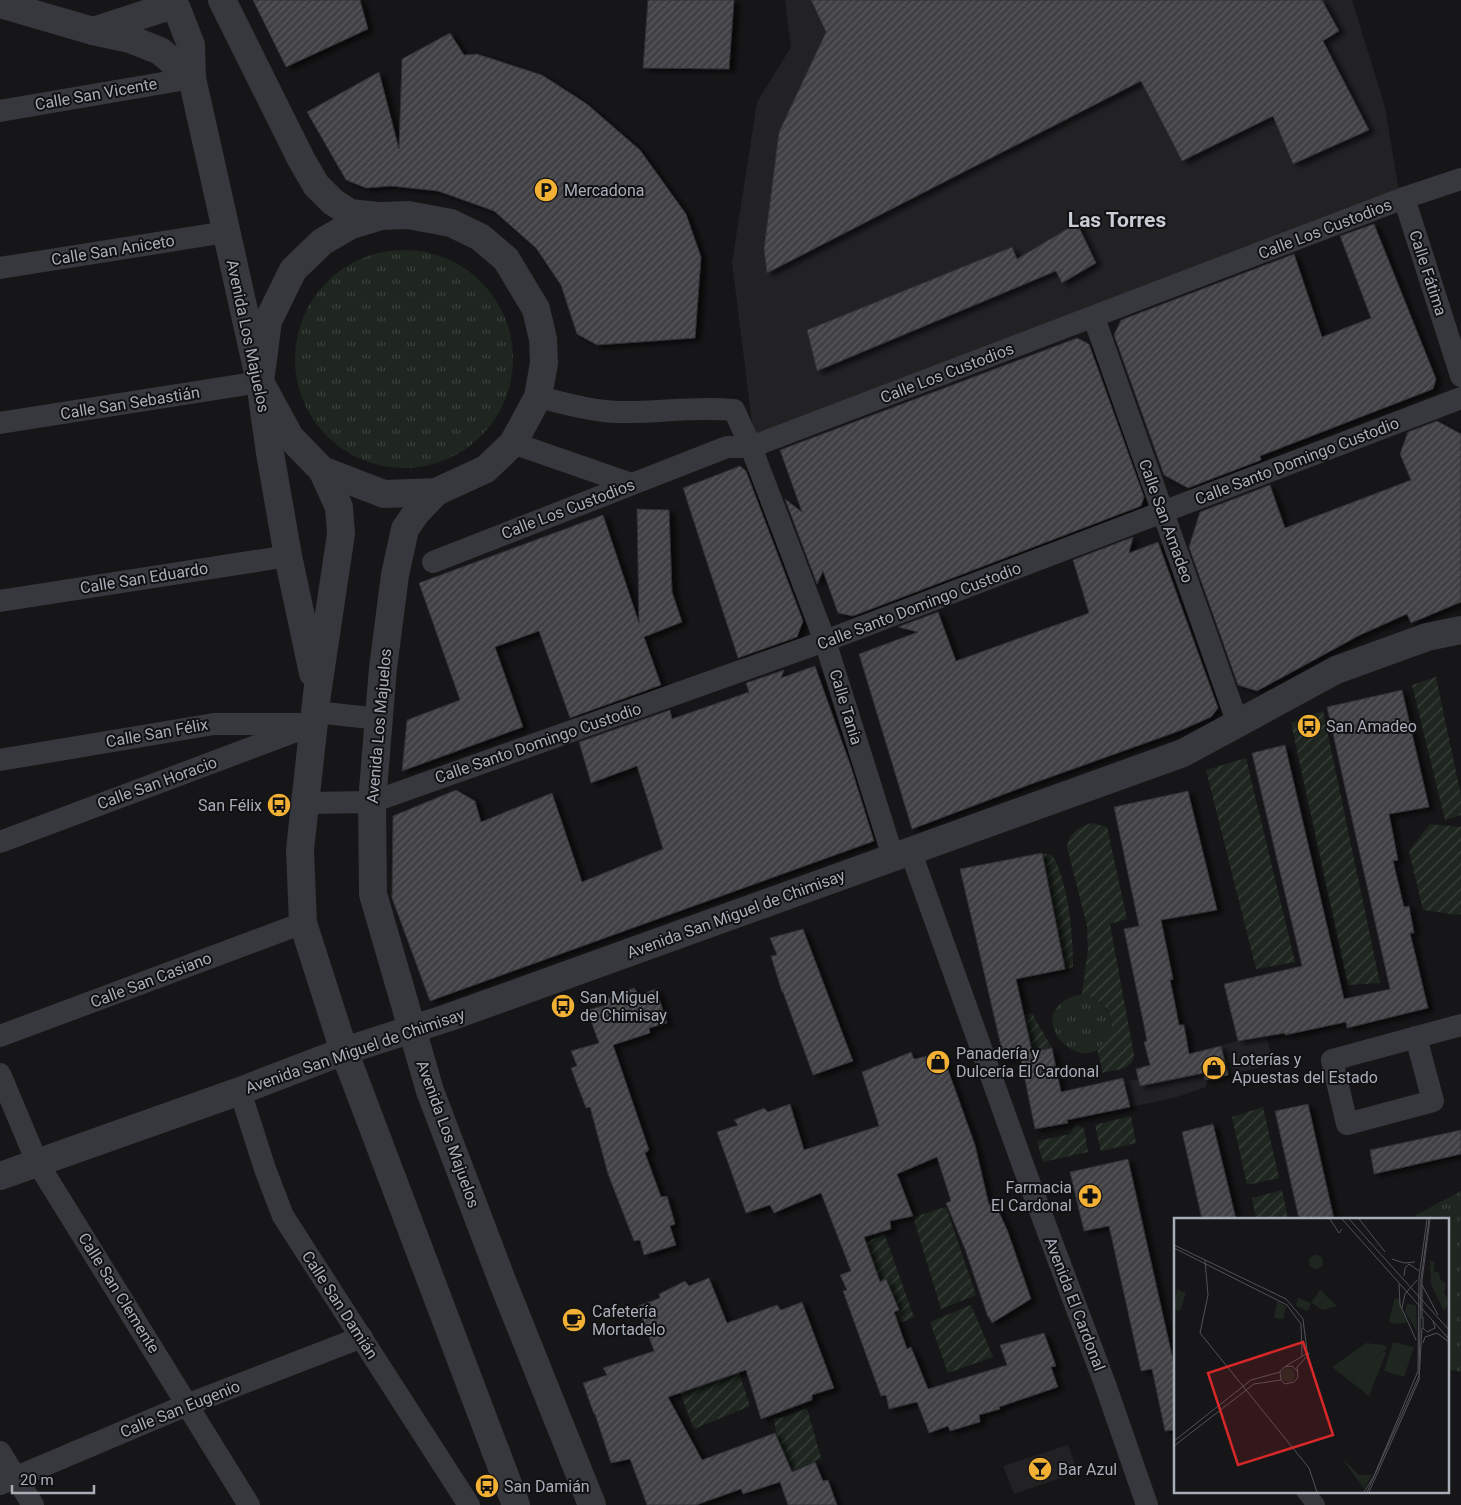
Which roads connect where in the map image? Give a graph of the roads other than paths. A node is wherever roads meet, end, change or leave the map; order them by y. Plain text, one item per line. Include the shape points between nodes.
1 (222, 0) edge
2 (0, 4) edge
3 (175, 4) edge
4 (93, 32) junction
5 (192, 78) junction
6 (0, 110) edge
7 (1461, 179) edge
8 (1404, 198) junction
9 (381, 216) junction
10 (226, 232) junction
11 (0, 268) edge
12 (1094, 318) junction
13 (1461, 376) edge
14 (260, 382) junction
15 (538, 397) junction
16 (1461, 398) edge
17 (0, 424) edge
18 (513, 443) junction
19 (751, 447) junction
20 (322, 470) junction
21 (632, 484) junction
22 (436, 492) junction
23 (1163, 513) junction
24 (288, 556) junction
25 (433, 562) dead end
26 (0, 601) edge
27 (1461, 630) edge
28 (825, 642) junction
29 (316, 710) junction
30 (379, 719) junction
31 (1238, 724) junction
32 (0, 760) edge
33 (372, 802) junction
34 (305, 803) junction
35 (0, 842) edge
36 (901, 854) junction
37 (303, 923) junction
38 (1461, 1025) edge
39 (411, 1029) junction
40 (0, 1036) edge
41 (1416, 1037) junction
42 (344, 1051) junction
43 (0, 1074) edge
44 (240, 1091) junction
45 (37, 1162) junction
46 (0, 1176) edge
47 (362, 1337) junction
48 (189, 1404) junction
49 (0, 1452) edge
50 (8, 1481) edge
51 (1306, 1492) edge
52 (33, 1505) edge
53 (249, 1505) edge
54 (469, 1505) edge
55 (516, 1505) edge
56 (592, 1505) edge
57 (1147, 1505) edge
58 (1316, 1505) edge

1 - 9 street via 316,185 350,213
2 - 4 street
3 - 4 street
3 - 5 street, Avenida Los Majuelos via 190,45
4 - 5 street via 130,39 160,51
5 - 6 street, Calle San Vicente
5 - 10 street, Avenida Los Majuelos
7 - 8 street, Calle Los Custodios
8 - 12 street, Calle Los Custodios
8 - 13 street, Calle Fátima
9 - 14 street via 351,225 322,242 293,270 268,321
9 - 15 street via 408,214 451,223 480,237 506,259 536,309 543,339 544,363
10 - 11 street, Calle San Aniceto
10 - 14 street, Avenida Los Majuelos
12 - 19 street, Calle Los Custodios
12 - 23 street, Calle San Amadeo
14 - 17 street, Calle San Sebastián
14 - 20 street via 290,437
14 - 24 street, Avenida Los Majuelos
15 - 18 street
15 - 19 street, Calle Tania via 612,411 734,410
16 - 23 street, Calle Santo Domingo Custodio
18 - 21 street
18 - 22 street via 486,469
19 - 21 street, Calle Los Custodios via 727,446
19 - 28 street, Calle Tania
20 - 22 street via 384,494
20 - 29 street, Avenida Los Majuelos via 339,507 341,534
21 - 25 street, Calle Los Custodios
22 - 30 street, Avenida Los Majuelos via 405,529 395,576
23 - 28 street, Calle Santo Domingo Custodio
23 - 31 street, Calle San Amadeo
24 - 26 street, Calle San Eduardo
24 - 29 street, Avenida Los Majuelos
27 - 31 street, Avenida San Miguel de Chimisay via 1427,637 1336,670
28 - 33 street, Calle Santo Domingo Custodio
28 - 36 street, Calle Tania
29 - 30 street, Calle San Félix
29 - 32 street, Calle San Félix
29 - 34 street, Avenida Los Majuelos
29 - 35 street, Calle San Horacio
30 - 33 street, Avenida Los Majuelos
31 - 36 street, Avenida San Miguel de Chimisay via 1183,753
33 - 34 street, Calle Santo Domingo Custodio
33 - 39 street, Avenida Los Majuelos via 373,894
34 - 37 street, Avenida Los Majuelos via 300,850
36 - 39 street, Avenida San Miguel de Chimisay
36 - 57 street, Avenida El Cardonal via 1024,1168
37 - 40 street, Calle San Casiano
37 - 42 street, Avenida Los Majuelos
38 - 41 street
39 - 42 street, Avenida San Miguel de Chimisay
39 - 56 street, Avenida Los Majuelos via 430,1091
41 - 41 street via 1332,1060 1347,1124 1433,1101
42 - 44 street, Avenida San Miguel de Chimisay
42 - 55 street, Avenida Los Majuelos
43 - 45 street, Calle San Clemente
44 - 45 street, Avenida San Miguel de Chimisay
44 - 47 street, Calle San Damián via 283,1216
45 - 46 street, Avenida San Miguel de Chimisay
45 - 48 street, Calle San Clemente
47 - 48 street, Calle San Eugenio
47 - 54 street, Calle San Damián
48 - 50 street, Calle San Eugenio
48 - 53 street, Calle San Clemente
49 - 50 street
50 - 52 street
51 - 58 street

